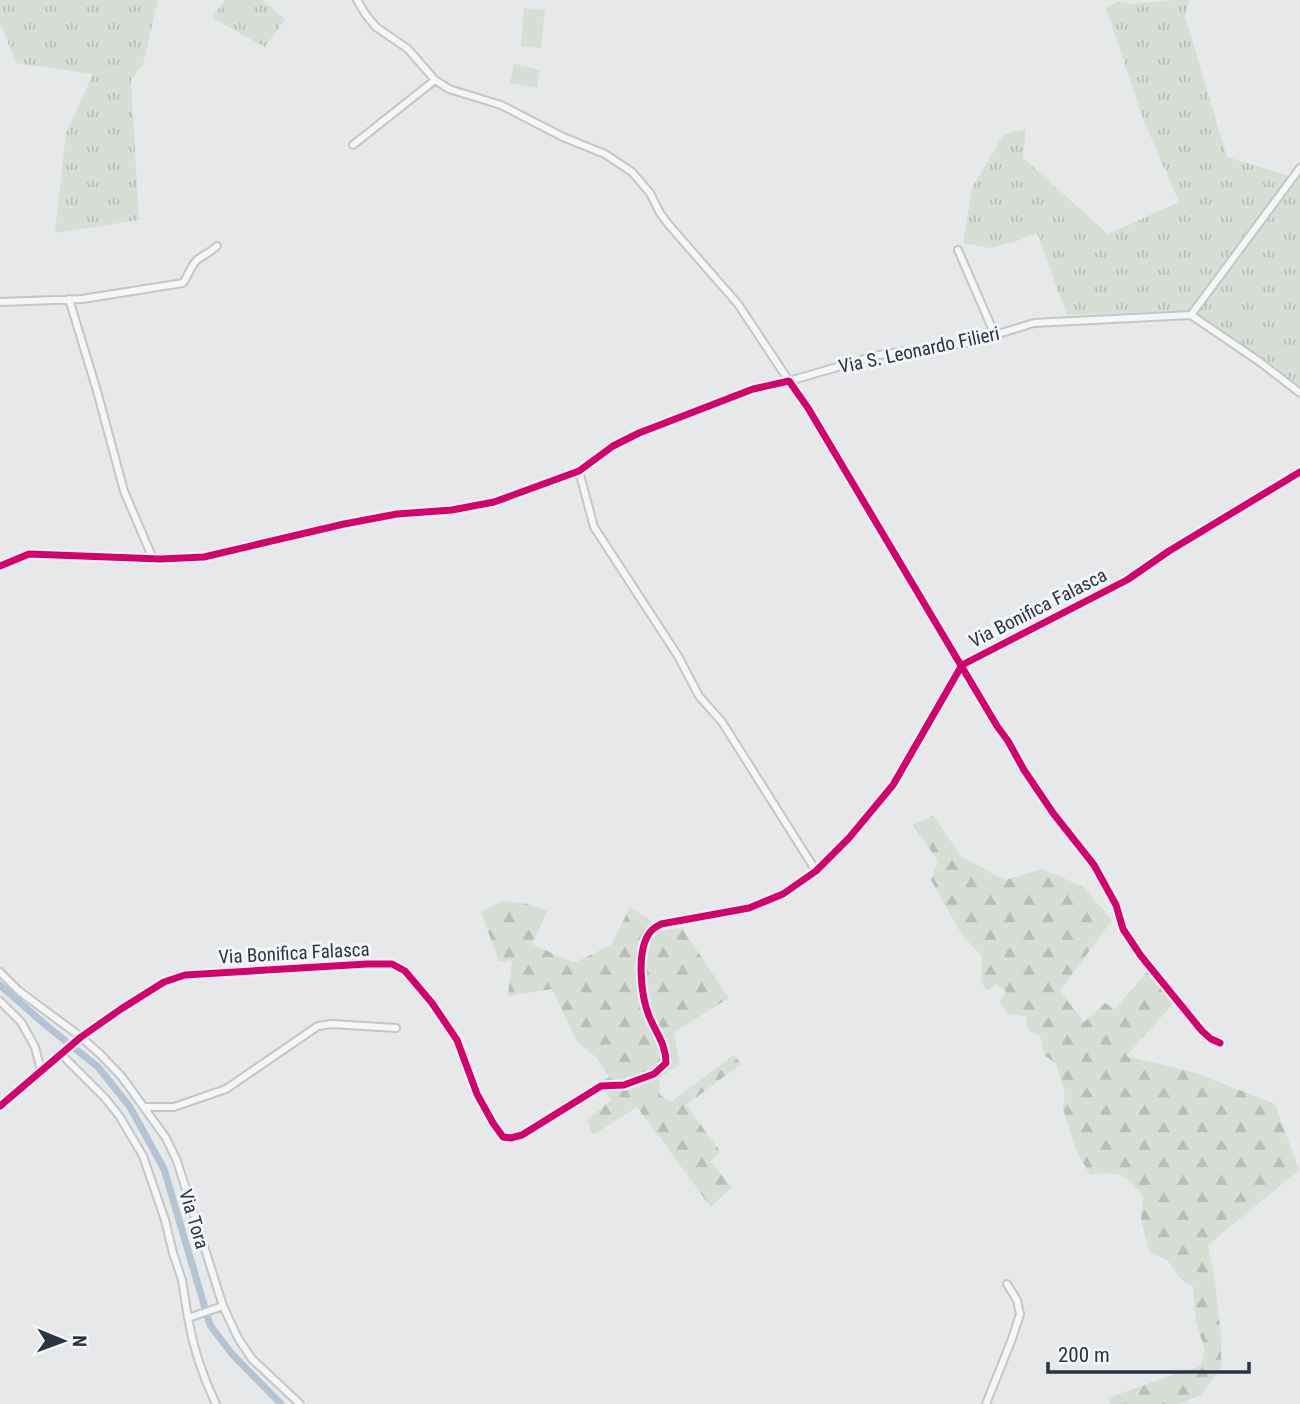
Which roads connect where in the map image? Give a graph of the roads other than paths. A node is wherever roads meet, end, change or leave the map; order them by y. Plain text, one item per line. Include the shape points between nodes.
1 (357, 0) edge
2 (435, 80) junction
3 (354, 145) dead end
4 (1300, 168) edge
5 (218, 246) dead end
6 (958, 250) dead end
7 (69, 299) junction
8 (0, 302) edge
9 (1191, 315) junction
10 (995, 335) junction
11 (789, 381) junction
12 (1300, 393) edge
13 (579, 471) junction
14 (1300, 472) edge
15 (153, 559) junction
16 (0, 566) edge
17 (962, 665) junction
18 (816, 871) junction
19 (0, 972) edge
20 (0, 1001) edge
21 (396, 1028) dead end
22 (78, 1040) junction
23 (1220, 1043) dead end
24 (63, 1053) junction
25 (41, 1070) junction
26 (0, 1106) edge
27 (145, 1107) junction
28 (1007, 1284) dead end
29 (222, 1306) junction
30 (191, 1317) junction
31 (216, 1404) edge
32 (300, 1404) edge
33 (986, 1404) edge

1 - 2 street via 376,27 408,50
2 - 3 street
2 - 11 street via 501,105 632,172 669,225 738,304
4 - 9 street
5 - 7 street via 195,261 183,283
6 - 10 street
7 - 8 street
7 - 15 street via 124,491
9 - 10 street, Via S. Leonardo Filieri via 1034,323
9 - 12 street
10 - 11 street, Via S. Leonardo Filieri via 981,341 879,355
11 - 13 street, Via S. Leonardo Filieri via 639,433
11 - 17 street
13 - 15 street, Via S. Leonardo Filieri via 494,502 384,517 204,557
13 - 18 street via 594,527
14 - 17 street, Via Bonifica Falasca via 1127,580
15 - 16 street, Via S. Leonardo Filieri via 29,554
17 - 18 street, Via Bonifica Falasca via 894,785
17 - 23 street via 1024,770 1094,865 1135,947 1202,1031
18 - 22 street, Via Bonifica Falasca via 783,894 749,908 661,924 652,930 644,944 642,987 648,1014 666,1051 666,1063 654,1074 624,1085 601,1086 511,1138 503,1137 493,1124 457,1040 432,1003 405,971 393,964 185,975 164,982
19 - 22 street, Via Tora
20 - 25 street via 21,1022
21 - 27 street via 318,1026 226,1089 174,1107
22 - 24 street
22 - 27 street, Via Tora via 122,1077
24 - 25 street
24 - 30 street via 105,1098 139,1146
25 - 26 street
27 - 29 street, Via Tora via 177,1161
28 - 33 street via 1020,1314
29 - 30 street
29 - 32 street, Via Tora via 253,1359
30 - 31 street via 190,1329

